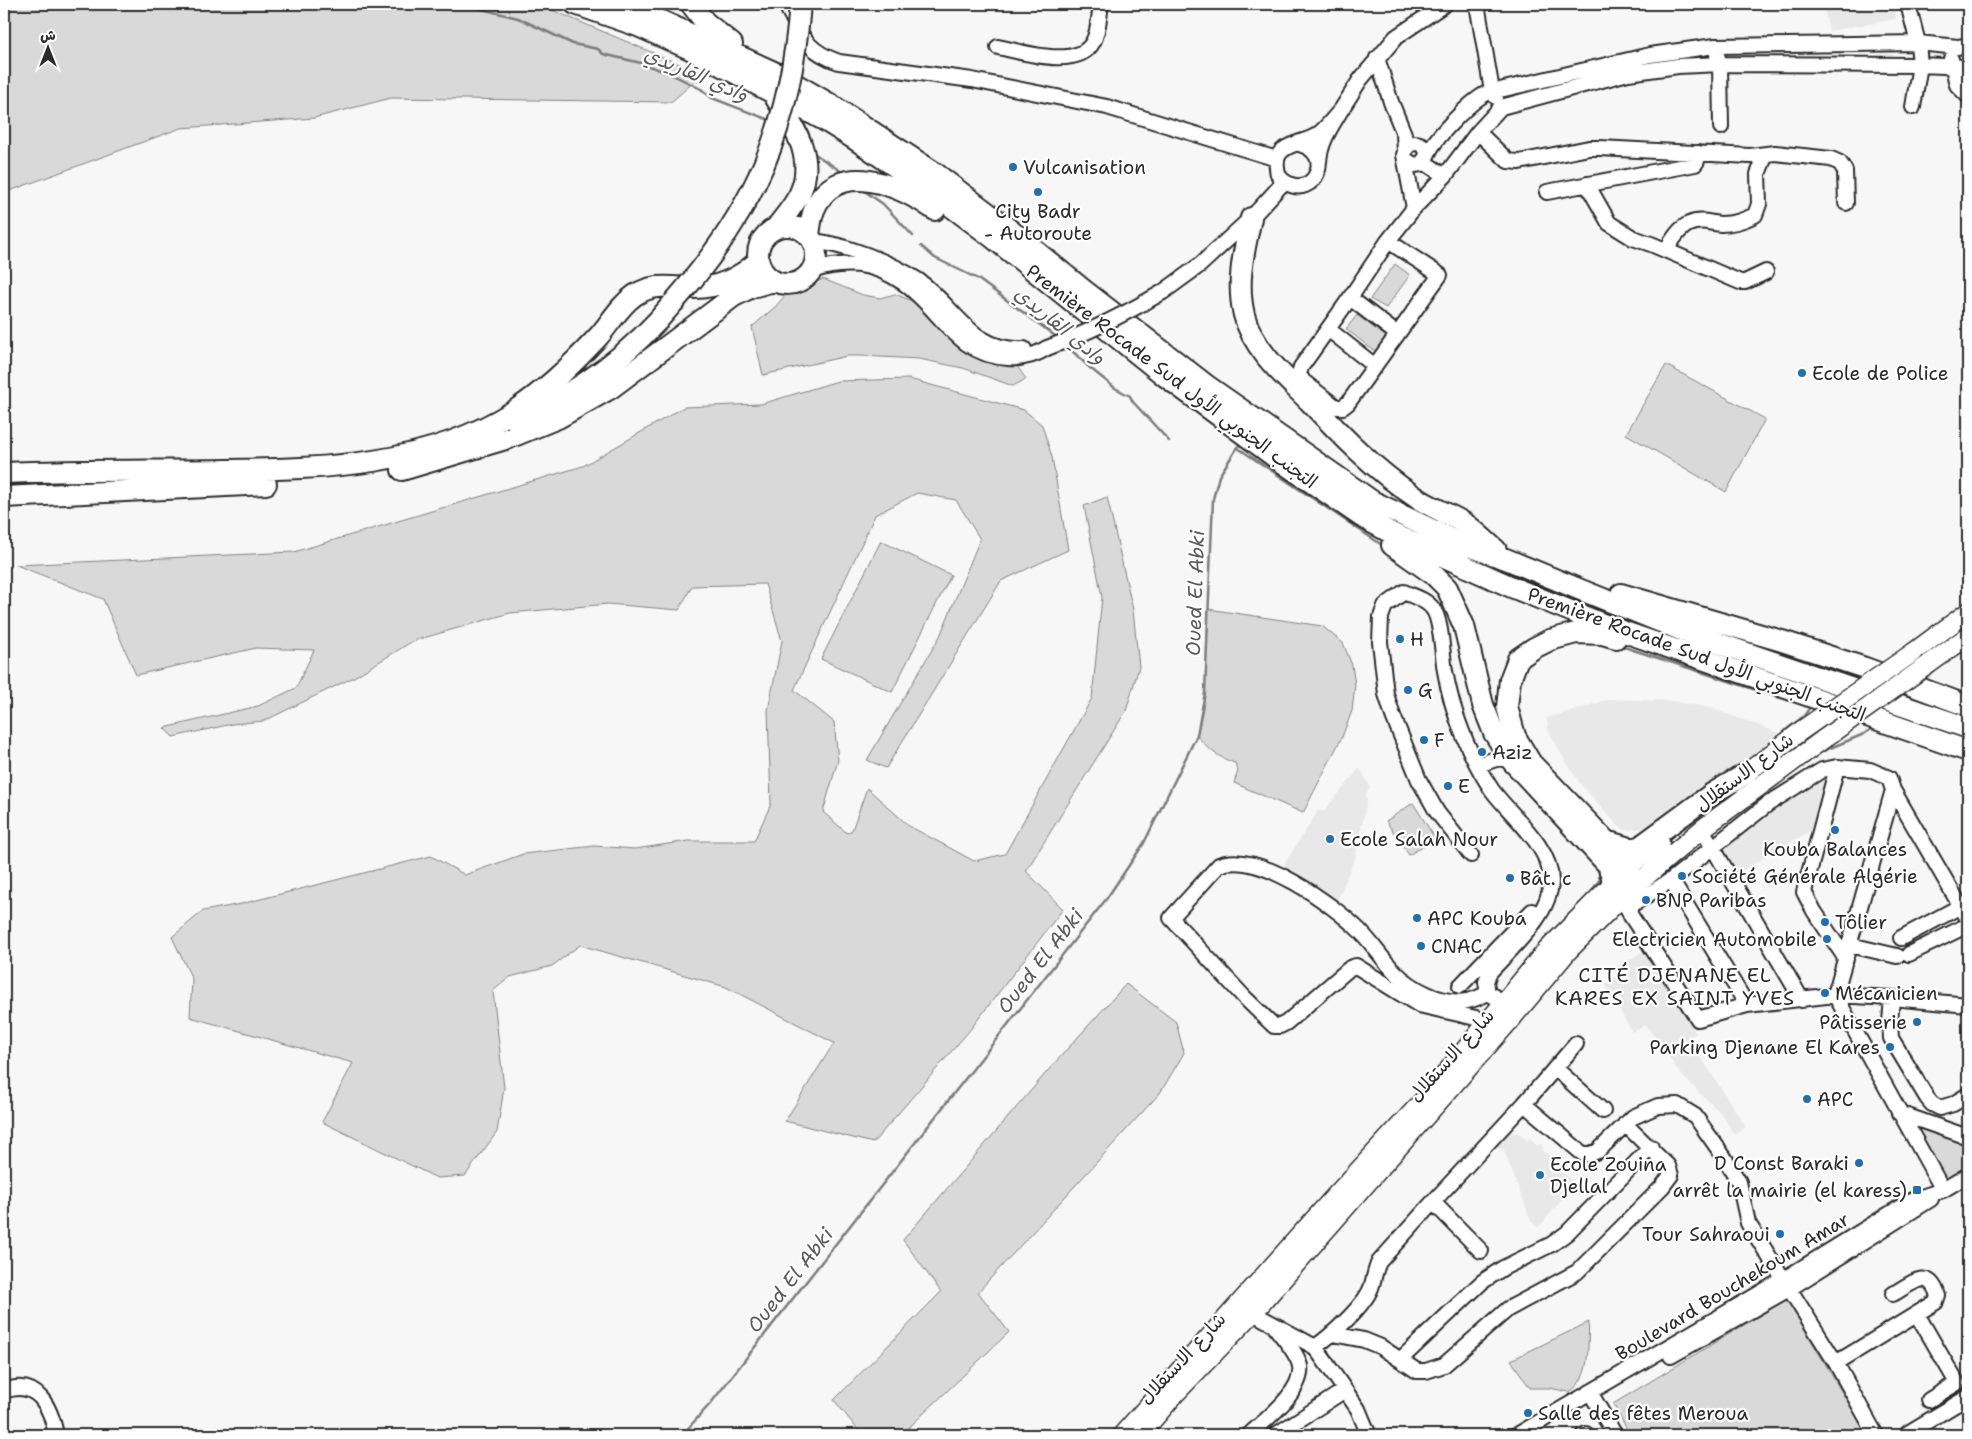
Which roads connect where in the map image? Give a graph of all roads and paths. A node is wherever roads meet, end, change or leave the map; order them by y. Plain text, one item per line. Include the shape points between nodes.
1 (575, 4) edge
2 (624, 4) edge
3 (691, 4) edge
4 (1101, 4) edge
5 (1445, 4) edge
6 (1477, 4) edge
7 (1908, 4) edge
8 (789, 5) edge
9 (1918, 43) junction
10 (1968, 45) edge
11 (1715, 46) junction
12 (1950, 46) junction
13 (998, 47) dead end
14 (1377, 58) junction
15 (752, 61) junction
16 (1720, 64) junction
17 (1920, 65) junction
18 (1953, 67) junction
19 (1968, 67) edge
20 (1579, 70) junction
21 (1582, 86) junction
22 (1492, 91) junction
23 (774, 95) junction
24 (1968, 96) edge
25 (1501, 107) junction
26 (1913, 107) dead end
27 (1341, 110) junction
28 (1721, 127) dead end
29 (1478, 132) junction
30 (1404, 134) junction
31 (1299, 144) junction
32 (1422, 151) junction
33 (1698, 153) junction
34 (1766, 154) junction
35 (1405, 155) junction
36 (1277, 159) junction
37 (1319, 162) junction
38 (1445, 176) junction
39 (1284, 182) junction
40 (1587, 184) junction
41 (1547, 192) dead end
42 (1846, 203) dead end
43 (1414, 208) junction
44 (1251, 218) junction
45 (776, 228) junction
46 (811, 239) junction
47 (1388, 241) junction
48 (1666, 250) junction
49 (758, 260) junction
50 (811, 270) junction
51 (1766, 272) dead end
52 (774, 281) junction
53 (1051, 284) junction
54 (1350, 298) junction
55 (1328, 329) junction
56 (1398, 334) junction
57 (1047, 348) junction
58 (1376, 366) junction
59 (1209, 408) junction
60 (468, 443) junction
61 (4, 473) edge
62 (266, 484) junction
63 (4, 487) edge
64 (4, 497) edge
65 (1506, 559) junction
66 (1968, 612) edge
67 (1968, 636) edge
68 (1802, 693) junction
69 (1968, 706) edge
70 (1968, 728) edge
71 (1968, 750) edge
72 (1503, 759) junction
73 (1478, 765) junction
74 (1837, 767) junction
75 (1748, 773) junction
76 (1893, 790) junction
77 (1702, 829) junction
78 (1606, 841) junction
79 (1714, 848) junction
80 (1471, 855) dead end
81 (1671, 880) junction
82 (1624, 882) junction
83 (1550, 893) junction
84 (1960, 906) junction
85 (1968, 919) edge
86 (1968, 925) edge
87 (1902, 938) dead end
88 (1849, 952) junction
89 (1460, 986) dead end
90 (1488, 993) junction
91 (1835, 995) junction
92 (1892, 998) junction
93 (1802, 1000) junction
94 (1505, 1003) junction
95 (1747, 1005) junction
96 (1968, 1006) edge
97 (1489, 1022) junction
98 (1576, 1044) dead end
99 (1555, 1068) junction
100 (1968, 1095) edge
101 (1524, 1104) junction
102 (1603, 1111) dead end
103 (1899, 1113) junction
104 (1625, 1124) junction
105 (1968, 1137) edge
106 (1651, 1147) junction
107 (1968, 1175) edge
108 (1942, 1190) junction
109 (1433, 1202) junction
110 (1481, 1251) dead end
111 (1786, 1284) junction
112 (1893, 1294) dead end
113 (1253, 1313) junction
114 (1917, 1314) junction
115 (1274, 1324) junction
116 (1332, 1334) junction
117 (1315, 1347) junction
118 (1401, 1359) junction
119 (1836, 1364) junction
120 (1345, 1390) junction
121 (4, 1391) edge
122 (1592, 1396) junction
123 (1968, 1397) edge
124 (1929, 1400) dead end
125 (1277, 1434) dead end
126 (56, 1435) edge
127 (1122, 1435) edge
128 (1140, 1435) edge
129 (1249, 1435) edge
130 (1366, 1435) edge
131 (1517, 1435) edge
132 (1534, 1435) edge
133 (1615, 1435) edge
134 (1876, 1435) edge
135 (1909, 1435) edge

1 - 23 highway, Première Rocade Sud التجنب الجنوبي الأول via 688,48
2 - 15 highway, Première Rocade Sud التجنب الجنوبي الأول
3 - 15 highway via 705,22
4 - 13 street via 1092,44 1075,56 1062,58
5 - 14 street via 1396,37
6 - 22 street
7 - 9 street
8 - 36 street via 801,36 808,44 839,62 972,80 1107,107
8 - 60 highway, bridge via 797,44 779,125 747,202 701,272 643,336 598,374 554,402
9 - 11 street
9 - 12 street
9 - 17 street
10 - 12 street
11 - 16 street
11 - 20 street via 1659,53
12 - 18 street
14 - 27 street
14 - 30 street
15 - 65 highway, Première Rocade Sud التجنب الجنوبي الأول via 833,106 935,173 1206,386 1372,502 1458,542
16 - 17 street
16 - 21 street via 1652,68
16 - 28 street
17 - 18 street
17 - 26 street
18 - 19 street
18 - 24 street via 1957,85
20 - 21 street
20 - 22 street
21 - 25 street
22 - 25 street
22 - 32 street via 1476,100
23 - 45 highway via 802,143 806,168 799,193
23 - 53 highway, Première Rocade Sud التجنب الجنوبي الأول via 824,120 894,166
25 - 29 street
27 - 31 street via 1319,134
27 - 37 street via 1324,139
29 - 33 street via 1508,161 1519,162 1595,148
29 - 38 street
30 - 32 street
30 - 35 street
31 - 36 street via 1285,148
31 - 37 street via 1313,151
32 - 35 street via 1410,145
32 - 35 street via 1414,165
32 - 38 street
33 - 34 street
33 - 40 street via 1695,164
34 - 42 street via 1807,156 1840,163 1845,171
34 - 48 street via 1758,174 1759,204 1755,215 1722,224 1699,221 1687,224
35 - 43 street
36 - 39 street via 1277,172
37 - 39 street via 1319,170 1311,182 1298,187
38 - 43 street
39 - 44 street
40 - 41 street
40 - 48 street via 1609,223 1633,238
43 - 47 street
44 - 57 street, bridge via 1200,265 1163,292 1114,320
44 - 65 highway via 1239,276 1241,300 1244,318 1266,355 1345,439 1396,483 1465,523
45 - 46 highway via 794,227
45 - 49 highway via 762,240
46 - 50 highway via 816,253
46 - 53 highway via 814,210 823,196 844,182 870,180 914,196 1011,266
46 - 57 street via 886,263 909,275 931,291 966,328 990,344 1011,349
47 - 54 street
47 - 56 street via 1440,275
48 - 51 street via 1740,282
49 - 52 highway via 765,275
49 - 60 highway via 738,276 712,286 659,286 638,293 551,383
50 - 52 highway via 798,282
50 - 57 street via 849,263 893,277 912,290 960,340 985,354 1022,358 1035,356
52 - 60 highway via 734,296 611,388 558,418 509,438
53 - 59 highway, Première Rocade Sud التجنب الجنوبي الأول
54 - 55 street
54 - 56 street
55 - 58 street
55 - 58 street via 1299,370 1303,381 1336,407 1346,405
56 - 58 street
59 - 68 highway, Première Rocade Sud التجنب الجنوبي الأول via 1326,494 1393,534 1610,627
59 - 72 highway via 1237,437 1285,474 1408,554 1447,588 1464,626 1484,705
60 - 61 highway via 319,468
60 - 62 highway via 410,468 320,482
62 - 63 highway
62 - 64 highway
65 - 69 highway via 1792,644
65 - 70 highway, Première Rocade Sud التجنب الجنوبي الأول via 1691,634
66 - 75 main road, شارع الاستقلال, bridge via 1802,730
67 - 77 main road, شارع الاستقلال, bridge
68 - 71 highway, Première Rocade Sud التجنب الجنوبي الأول
68 - 78 highway via 1602,634 1576,633 1550,640 1518,659 1510,680 1507,707 1515,736 1531,763
72 - 73 street
72 - 82 highway
73 - 80 street via 1453,706 1434,610 1425,601 1404,592 1385,606 1380,617 1386,694 1419,780 1437,812
73 - 83 street via 1492,790 1545,858 1550,868
74 - 76 street via 1870,770 1889,778
74 - 79 street via 1822,770 1768,804
74 - 88 street via 1804,892 1814,911
75 - 78 highway via 1713,793 1638,848
75 - 82 main road, شارع الاستقلال
76 - 84 street
76 - 88 street
77 - 79 street
77 - 82 main road, شارع الاستقلال
78 - 82 highway
79 - 81 street
79 - 93 street
81 - 82 street
81 - 95 street
82 - 94 main road via 1545,952
82 - 95 street via 1698,1019
82 - 113 main road, شارع الاستقلال via 1513,1017
83 - 89 street
83 - 90 street via 1535,922 1489,972 1486,982
84 - 85 street
84 - 87 street
86 - 88 street via 1903,955
88 - 91 street
90 - 94 street
90 - 97 street via 1466,1001 1451,1001 1416,988 1395,972 1360,931 1335,910 1262,866 1219,865 1171,918 1274,1026 1286,1023 1356,966 1419,1005
91 - 92 street
91 - 93 street
91 - 103 street
92 - 96 street
92 - 100 street via 1891,1038 1926,1098 1940,1108
93 - 95 street
94 - 97 main road
97 - 127 main road via 1428,1095
98 - 99 street
99 - 101 street
99 - 102 street
101 - 104 street via 1583,1154 1598,1151
101 - 109 street
103 - 105 street
103 - 108 street
104 - 106 street
104 - 111 street via 1639,1113 1667,1104 1677,1105 1695,1116 1739,1182 1748,1223
106 - 118 street via 1567,1233 1482,1282
106 - 118 street via 1668,1166 1671,1175 1577,1272 1508,1309 1444,1364 1426,1371 1417,1370
107 - 108 street
108 - 111 street via 1919,1208
109 - 110 street
109 - 116 street via 1379,1262 1363,1301
111 - 119 street
111 - 122 street
112 - 114 street via 1919,1279 1930,1281 1938,1296 1936,1302
113 - 115 street
113 - 128 main road, شارع الاستقلال
114 - 119 street
114 - 124 street via 1957,1383
115 - 117 street
115 - 129 street via 1295,1354 1300,1377 1287,1398
116 - 117 street
116 - 118 street via 1364,1340
117 - 120 street
119 - 134 street
120 - 125 street
120 - 130 street via 1358,1409
121 - 126 street via 19,1388 39,1395 48,1405
122 - 131 street
122 - 132 street
122 - 133 street
123 - 135 street

